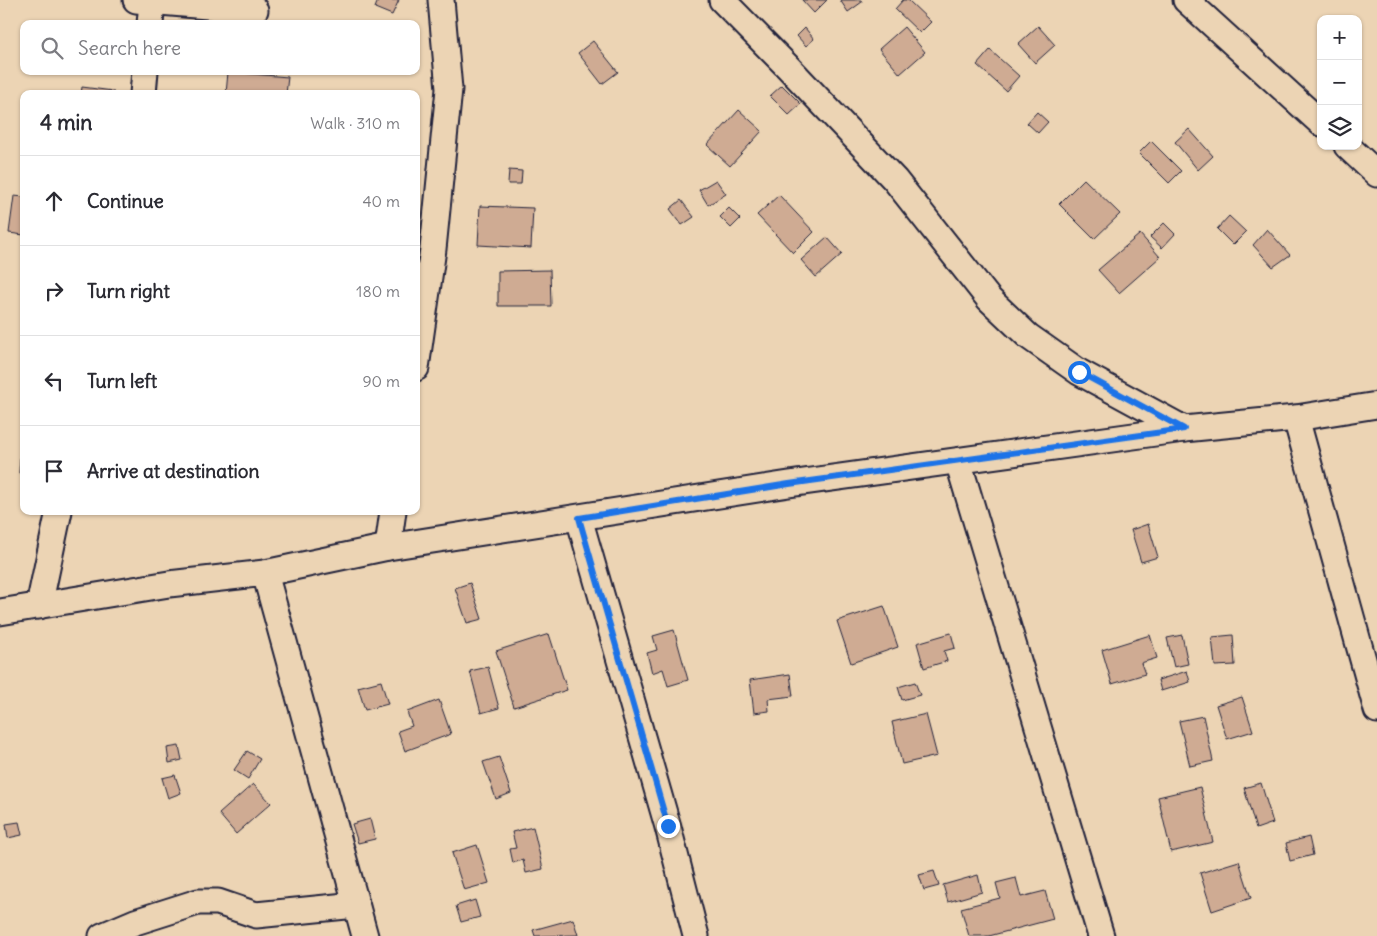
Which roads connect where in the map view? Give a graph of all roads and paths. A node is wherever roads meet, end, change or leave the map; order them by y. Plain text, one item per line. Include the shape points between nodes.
1 (441, 0) edge
2 (722, 0) edge
3 (1186, 0) edge
4 (146, 8) edge
5 (255, 10) dead end
6 (145, 75) edge
7 (143, 90) edge
8 (1317, 119) edge
9 (1350, 150) edge
10 (1377, 174) edge
11 (420, 340) edge
12 (1377, 405) edge
13 (1296, 418) junction
14 (1184, 429) junction
15 (958, 461) junction
16 (58, 515) edge
17 (392, 515) edge
18 (579, 518) junction
19 (388, 547) junction
20 (265, 573) junction
21 (39, 606) junction
22 (0, 612) edge
23 (1377, 710) edge
24 (356, 905) junction
25 (102, 936) edge
26 (365, 936) edge
27 (696, 936) edge
28 (1101, 936) edge

1 - 11 street via 449,89
2 - 14 street via 895,180 989,299 1028,336 1079,372
3 - 8 street
4 - 5 street
6 - 7 street
9 - 10 street
12 - 13 street
13 - 14 street
13 - 23 street
14 - 15 street
15 - 18 street
15 - 28 street
16 - 21 street
17 - 19 street
18 - 19 street
18 - 27 street via 668,826
19 - 20 street
20 - 21 street via 169,584
20 - 24 street
21 - 22 street
24 - 25 street via 256,915 218,902 198,902
24 - 26 street

